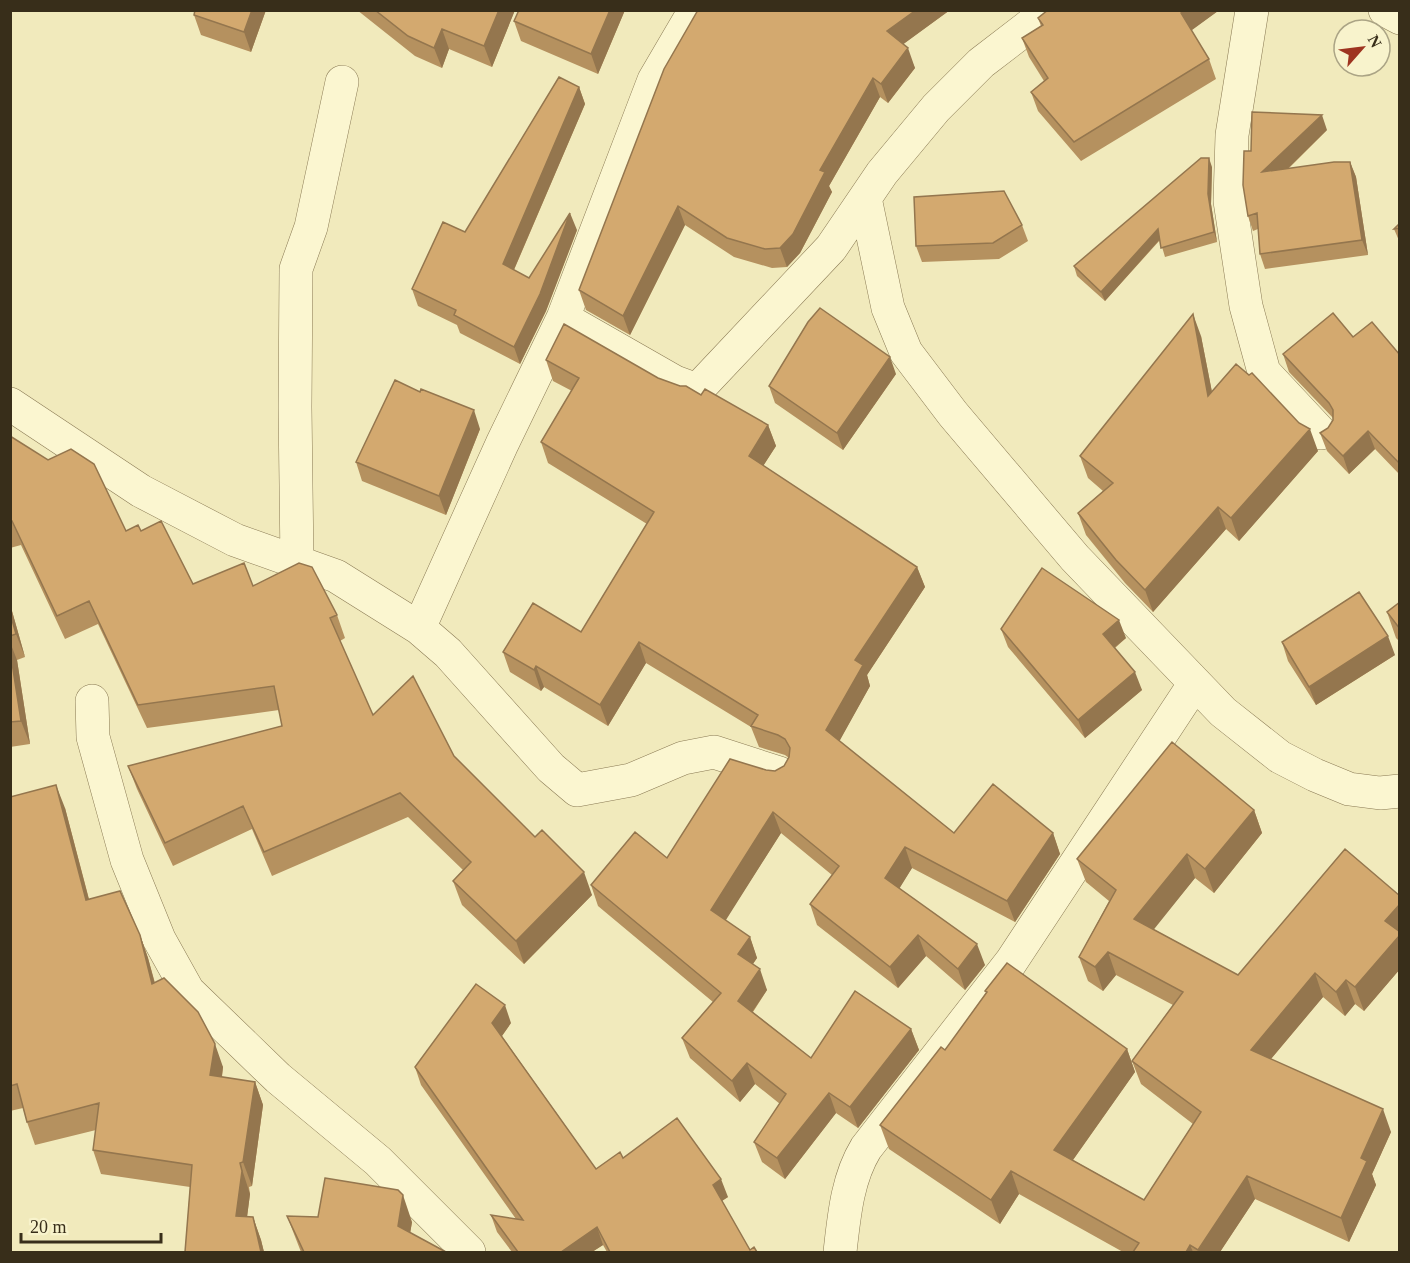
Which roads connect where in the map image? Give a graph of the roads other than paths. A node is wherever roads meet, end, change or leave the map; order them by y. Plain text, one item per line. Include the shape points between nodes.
1 (695, 10) edge
2 (1050, 10) edge
3 (1252, 10) edge
4 (1385, 10) edge
5 (1400, 18) edge
6 (342, 82) dead end
7 (865, 198) junction
8 (562, 318) junction
9 (10, 404) edge
10 (1320, 433) edge
11 (297, 563) junction
12 (419, 628) junction
13 (1195, 683) junction
14 (92, 701) dead end
15 (778, 774) edge
16 (1400, 790) edge
17 (469, 1252) edge
18 (840, 1252) edge

1 - 8 street via 654,81
2 - 7 street via 981,63 936,108
3 - 10 street via 1232,135 1230,201 1246,306 1264,372
4 - 5 street
6 - 11 street via 310,227 296,269
7 - 8 street via 831,248 697,388 675,382
7 - 13 street via 888,308 906,352 1075,558
8 - 12 street
9 - 11 street via 141,491 235,540
11 - 12 street via 336,576
12 - 15 street via 448,653 551,768 577,790 632,780 683,758 714,752
13 - 16 street via 1223,712 1280,757 1349,789 1380,793
13 - 18 street via 1011,962 857,1162
14 - 17 street via 93,737 127,860 159,939 189,991 278,1078 378,1161

